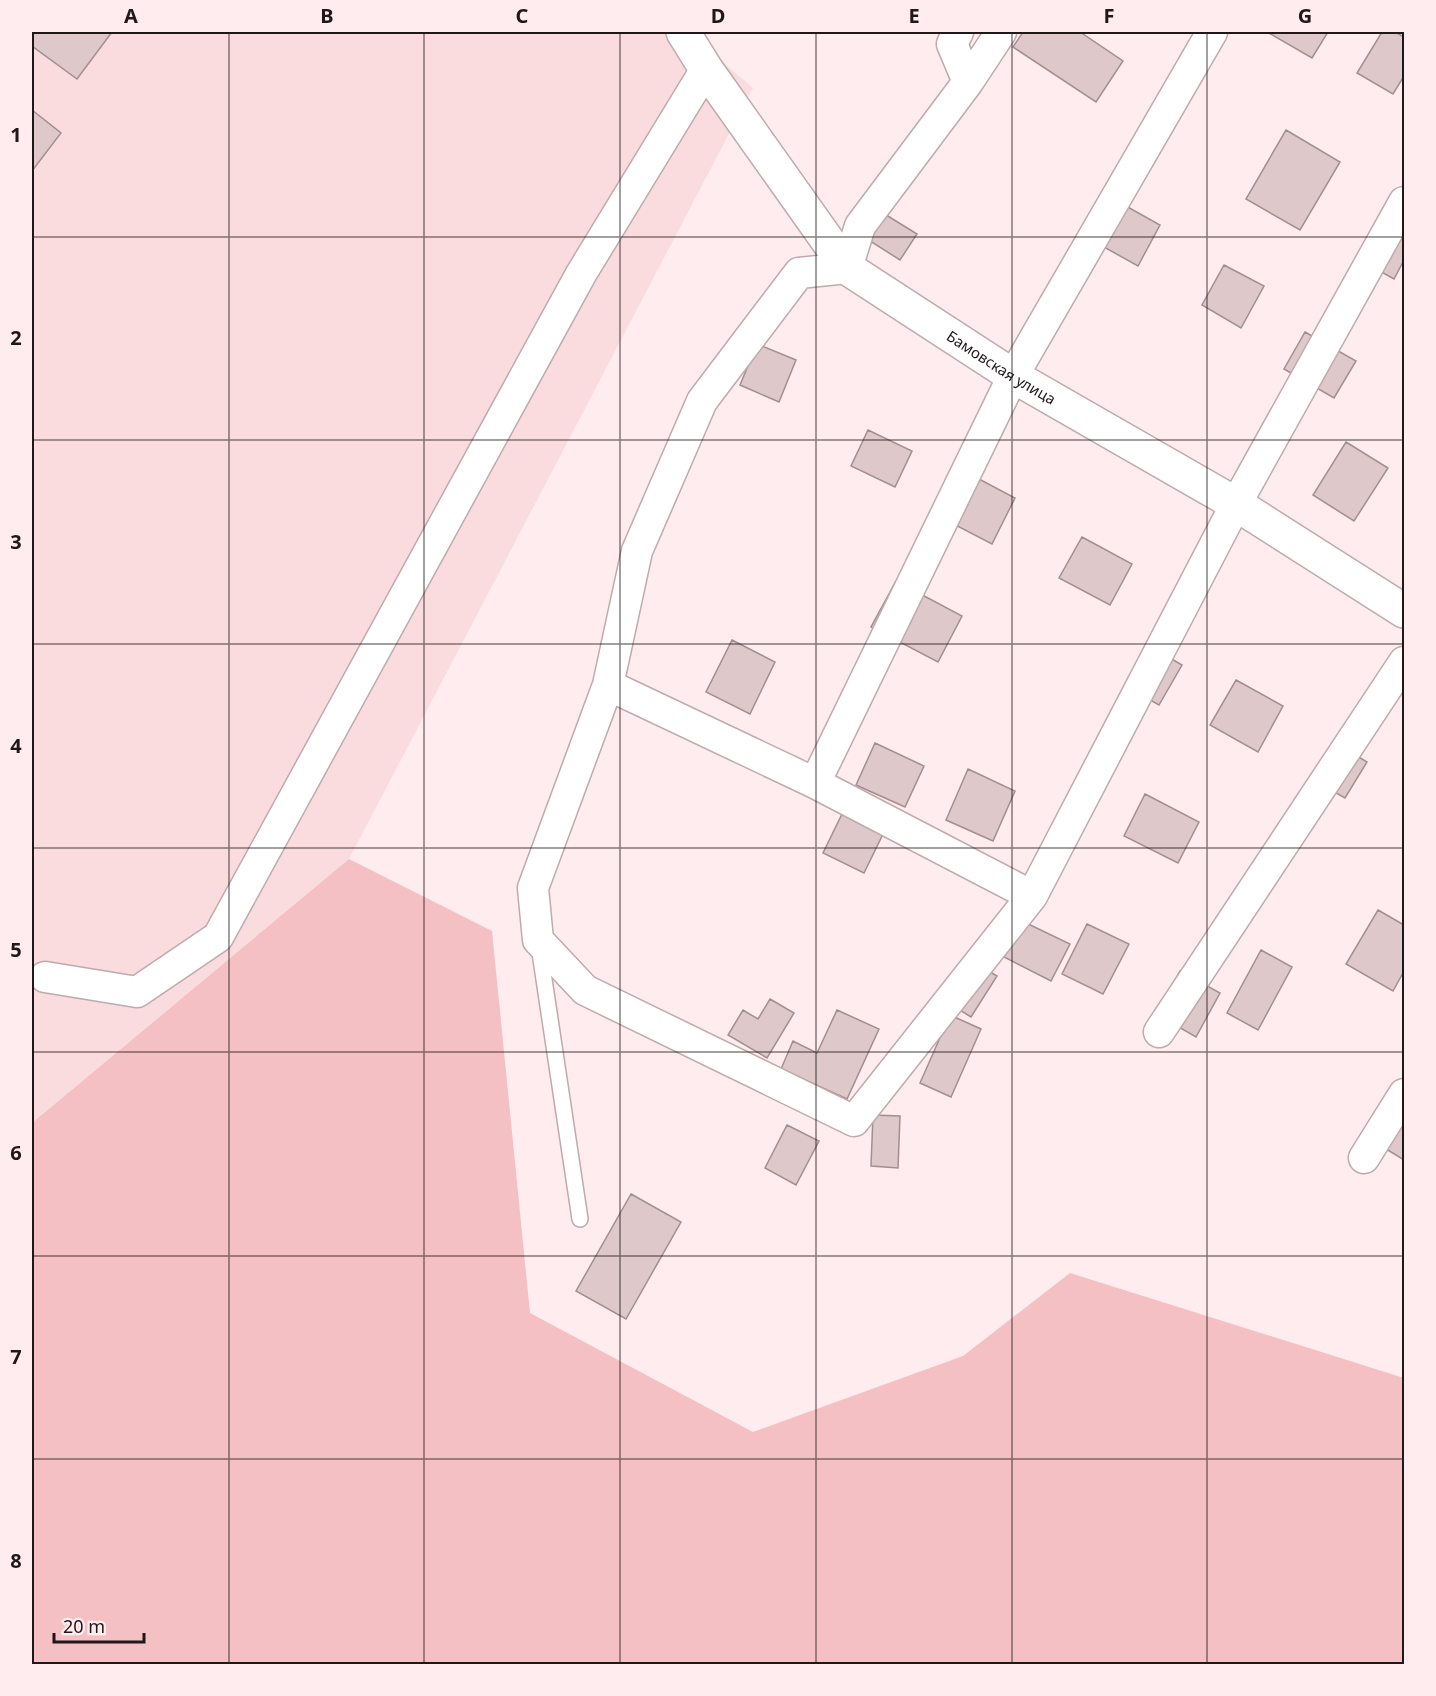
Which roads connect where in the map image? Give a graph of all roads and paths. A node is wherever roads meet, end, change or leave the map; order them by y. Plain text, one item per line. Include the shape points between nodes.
1 (683, 32) edge
2 (958, 32) edge
3 (1001, 32) edge
4 (1212, 32) edge
5 (706, 69) junction
6 (968, 82) junction
7 (1404, 202) edge
8 (847, 268) junction
9 (1013, 376) junction
10 (1236, 504) junction
11 (1404, 612) edge
12 (1404, 662) edge
13 (609, 685) junction
14 (815, 783) junction
15 (1032, 896) junction
16 (538, 940) junction
17 (45, 977) dead end
18 (1159, 1032) dead end
19 (1404, 1094) edge
20 (1364, 1158) dead end
21 (580, 1219) dead end

1 - 5 street, Бамовская улица
2 - 6 street via 952,44
3 - 6 street
4 - 9 street
5 - 8 street, Бамовская улица
5 - 17 street via 581,274 218,936 137,992
6 - 8 street via 860,226
7 - 10 street
8 - 9 street, Бамовская улица
8 - 13 street via 799,273 702,401 637,550
9 - 10 street, Бамовская улица
9 - 14 street
10 - 11 street, Бамовская улица
10 - 15 street
12 - 18 street
13 - 14 street
13 - 16 street via 533,888
14 - 15 street
15 - 16 street via 854,1121 585,990
16 - 21 lane
19 - 20 street

